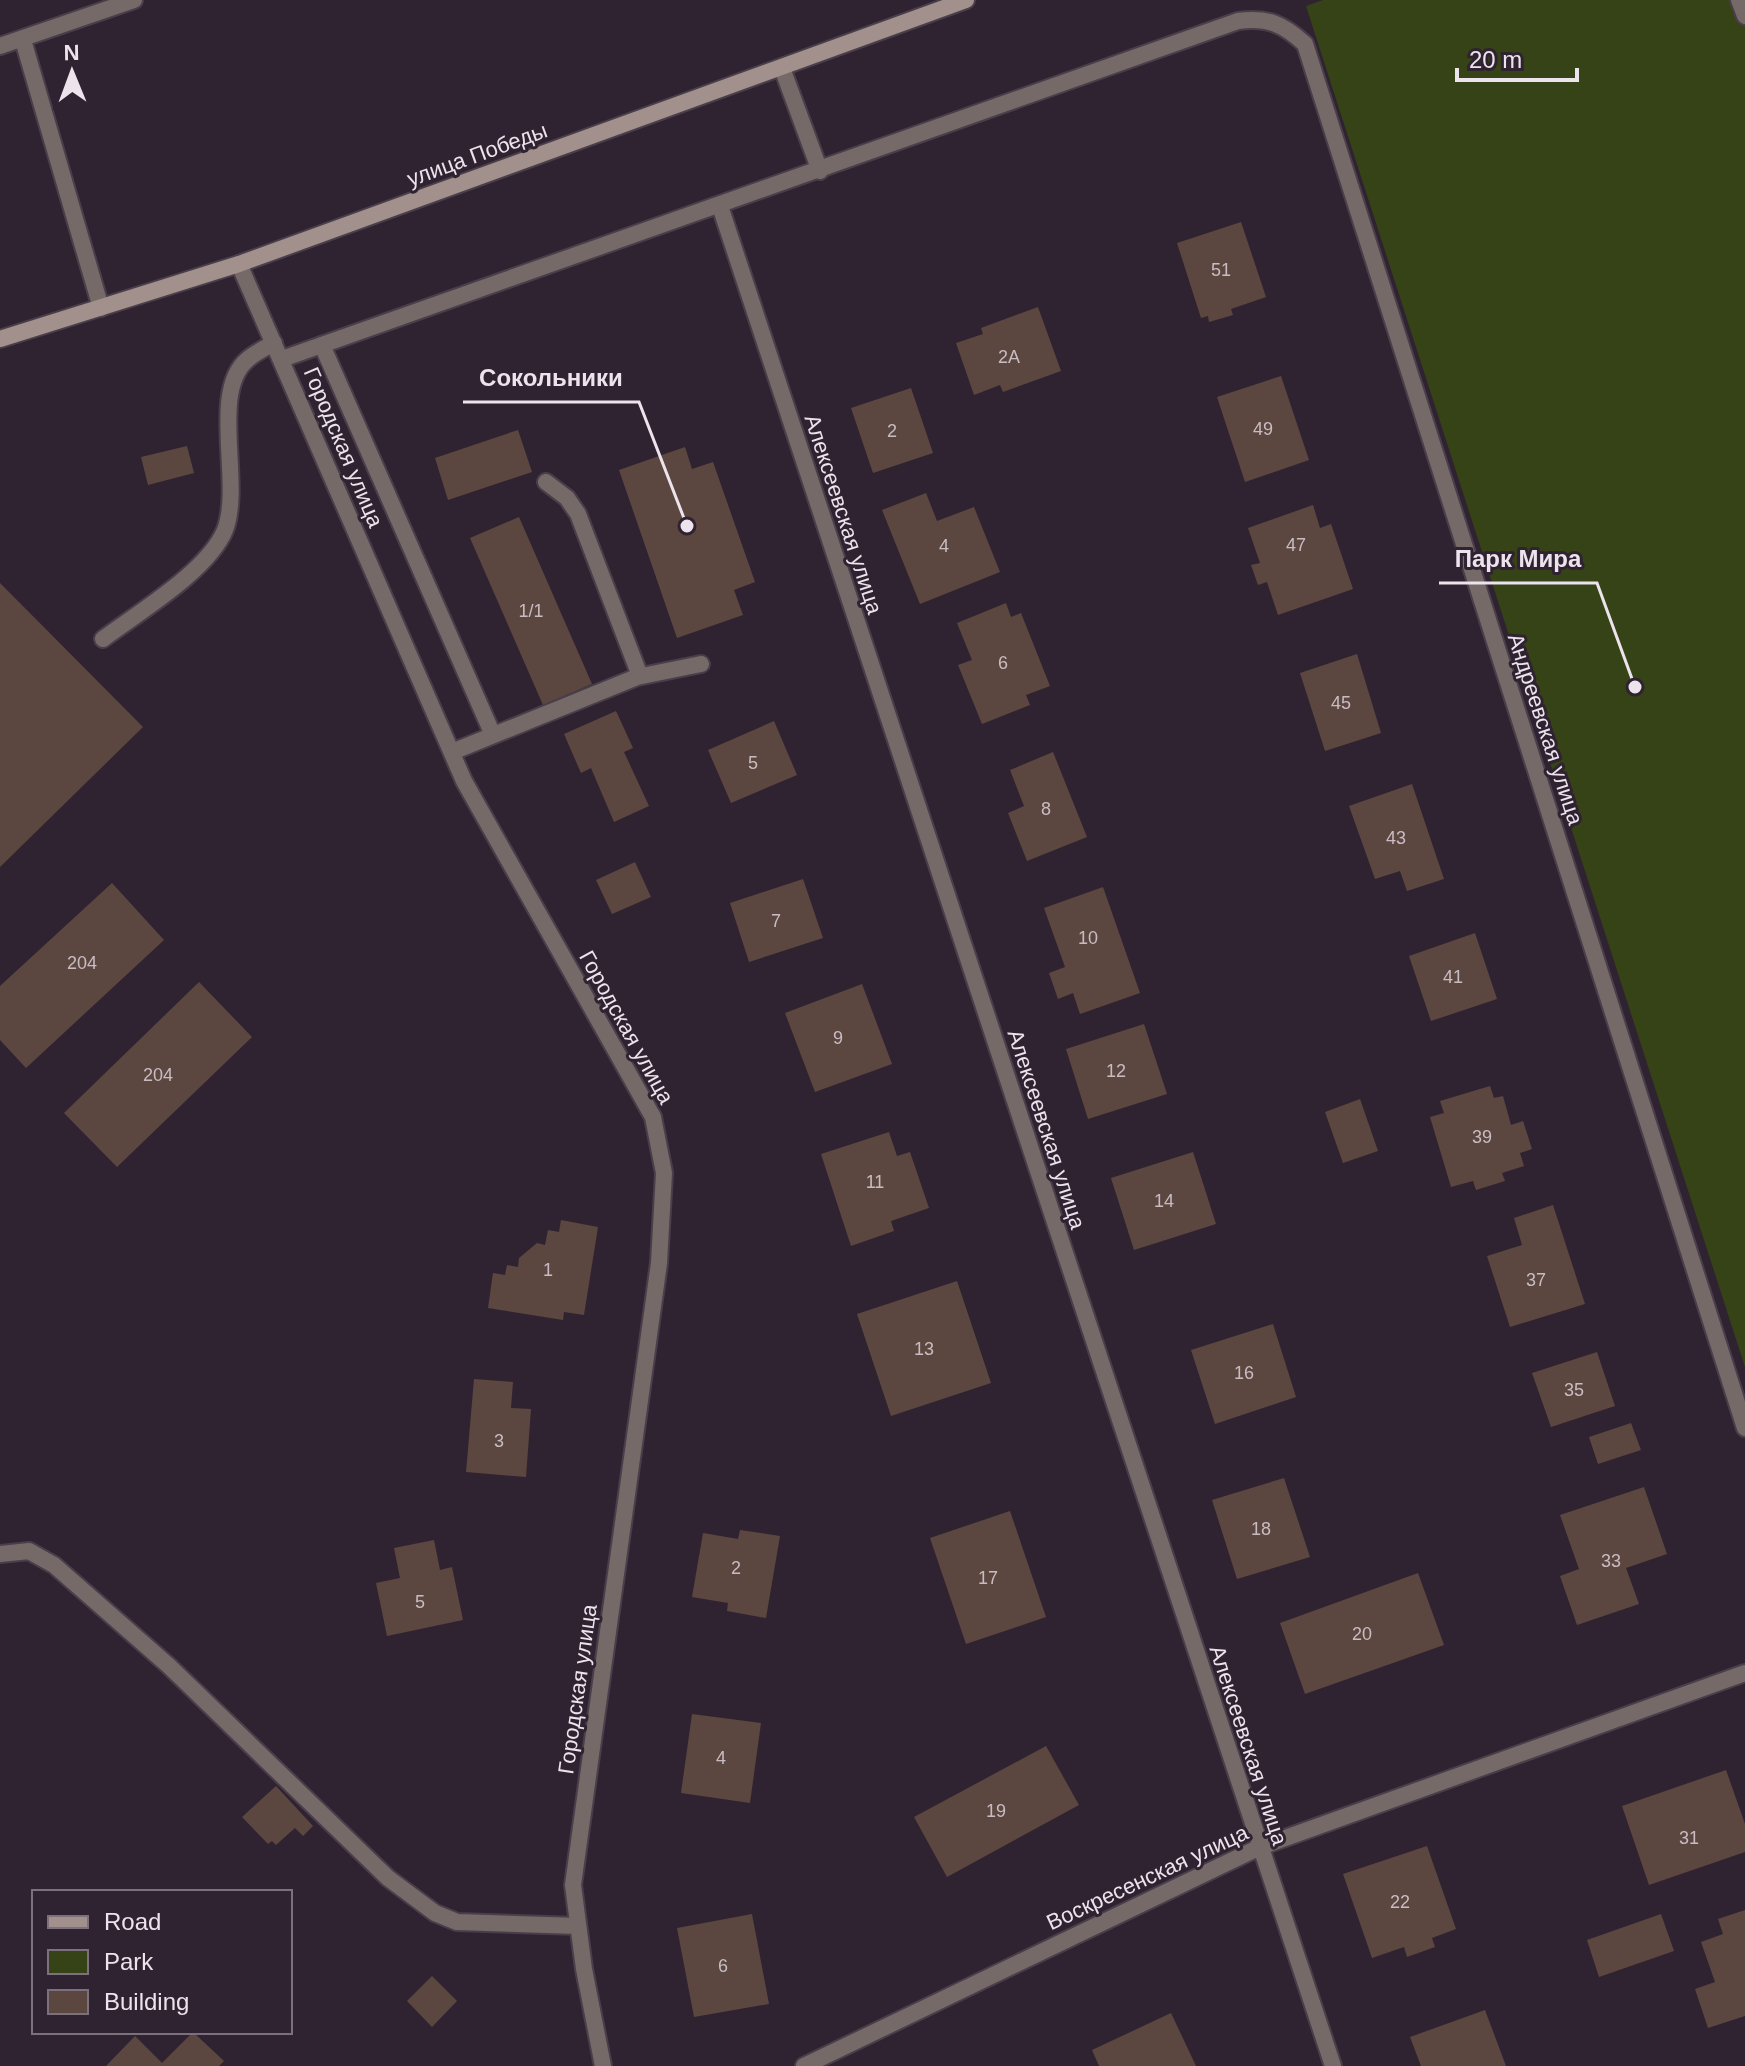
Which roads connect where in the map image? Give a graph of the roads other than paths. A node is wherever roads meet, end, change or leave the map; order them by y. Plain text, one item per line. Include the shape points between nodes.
1 (134, 0) edge
2 (966, 0) edge
3 (1739, 0) edge
4 (1745, 16) edge
5 (23, 40) junction
6 (0, 46) edge
7 (782, 68) junction
8 (820, 171) junction
9 (720, 206) junction
10 (239, 264) junction
11 (101, 308) junction
12 (0, 339) edge
13 (274, 343) junction
14 (322, 345) junction
15 (282, 359) junction
16 (546, 482) dead end
17 (103, 639) dead end
18 (701, 664) dead end
19 (640, 676) junction
20 (493, 735) junction
21 (452, 752) junction
22 (1745, 1428) edge
23 (0, 1554) edge
24 (1745, 1673) edge
25 (1260, 1847) junction
26 (578, 1926) junction
27 (603, 2066) edge
28 (804, 2066) edge
29 (1333, 2066) edge

1 - 5 street
2 - 7 street, улица Победы
3 - 4 street
5 - 6 street
5 - 11 street
7 - 8 street
7 - 10 street, улица Победы
8 - 9 street
8 - 22 street, Андреевская улица via 1238,21 1262,18 1286,27 1305,44
9 - 14 street
9 - 25 street, Алексеевская улица
10 - 11 street, улица Победы
10 - 13 street, Городская улица
11 - 12 street, улица Победы
13 - 15 street, Городская улица
13 - 17 street via 246,360 231,387 232,505 224,532 206,558
14 - 15 street
14 - 20 street
15 - 21 street, Городская улица
16 - 19 street via 578,514
18 - 19 street
19 - 20 street
20 - 21 street
21 - 26 street, Городская улица via 653,1117 664,1173 659,1263 573,1885
23 - 26 street via 29,1551 54,1565 169,1666 388,1878 435,1913 457,1922
24 - 25 street, Воскресенская улица
25 - 28 street, Воскресенская улица
25 - 29 street, Алексеевская улица
26 - 27 street, Городская улица

